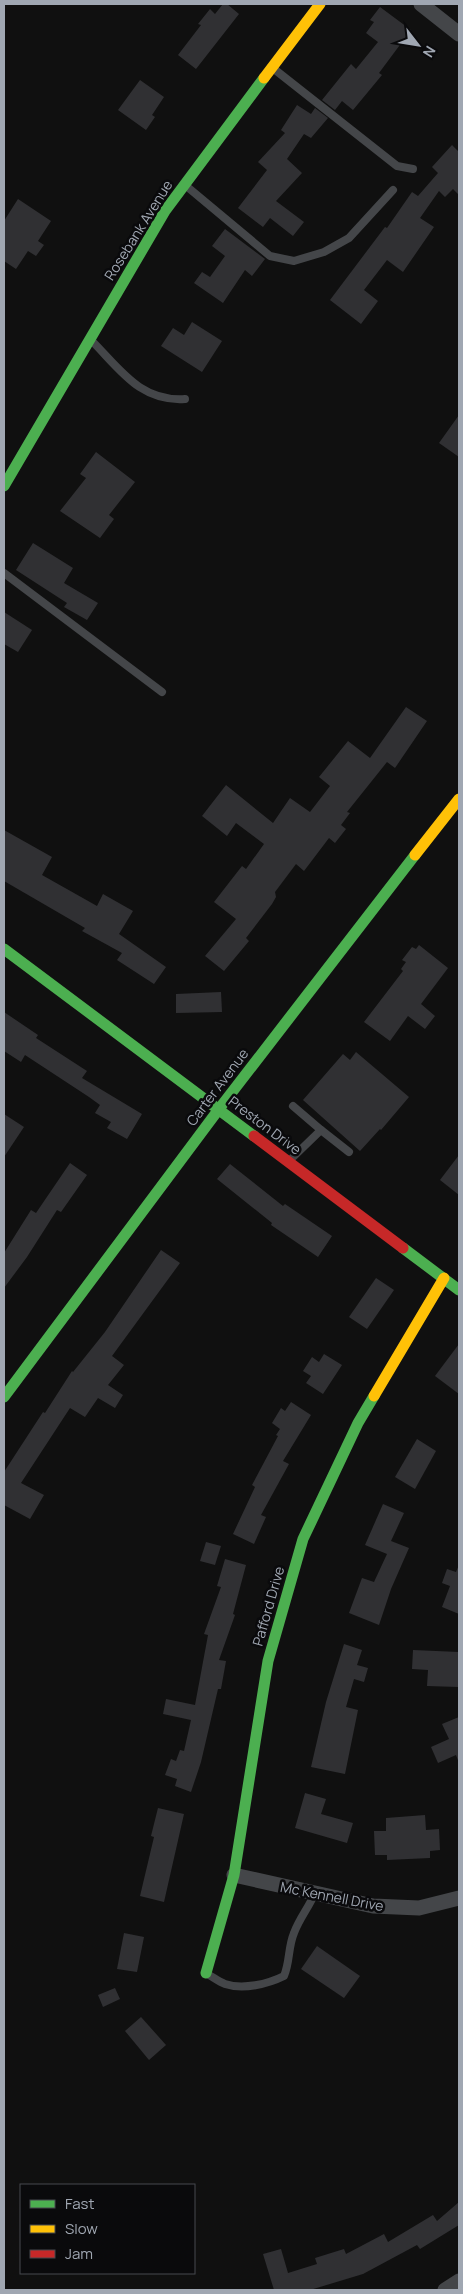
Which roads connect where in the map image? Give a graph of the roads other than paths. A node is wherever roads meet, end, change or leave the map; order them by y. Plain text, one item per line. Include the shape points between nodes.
1 (320, 4) edge
2 (422, 4) edge
3 (459, 34) edge
4 (272, 68) junction
5 (413, 169) dead end
6 (185, 184) junction
7 (393, 190) dead end
8 (90, 338) junction
9 (185, 399) dead end
10 (10, 461) edge
11 (4, 486) edge
12 (4, 573) edge
13 (162, 692) dead end
14 (459, 799) edge
15 (4, 948) edge
16 (293, 1106) dead end
17 (219, 1109) junction
18 (321, 1130) junction
19 (349, 1152) dead end
20 (289, 1161) junction
21 (444, 1278) junction
22 (459, 1290) edge
23 (4, 1397) edge
24 (234, 1875) junction
25 (315, 1894) junction
26 (459, 1898) edge
27 (206, 1973) joint
28 (459, 2281) edge
29 (445, 2290) edge

1 - 4 street, Rosebank Avenue
2 - 3 street
4 - 5 lane via 396,166
4 - 6 street, Rosebank Avenue
6 - 7 lane via 270,256 294,261 324,252 349,238
6 - 8 street, Rosebank Avenue via 164,211
8 - 9 lane via 133,384 167,400
8 - 10 street, Rosebank Avenue
10 - 11 street, Rosebank Avenue
12 - 13 lane
14 - 17 street, Carter Avenue
15 - 17 street, Preston Drive
16 - 18 lane
17 - 20 street, Preston Drive
17 - 23 street, Carter Avenue
18 - 19 lane
18 - 20 lane
20 - 21 street, Preston Drive
21 - 22 street, Preston Drive
21 - 24 street, Pafford Drive via 358,1423 302,1539 268,1661
24 - 25 street, Mc Kennell Drive
24 - 27 street, Pafford Drive
25 - 26 street, Mc Kennell Drive via 373,1906 419,1908
25 - 27 lane via 294,1932 284,1976 259,1985 234,1985 225,1984
28 - 29 street

